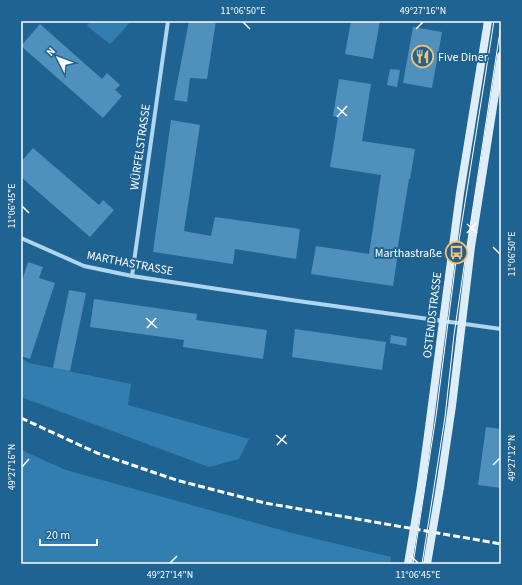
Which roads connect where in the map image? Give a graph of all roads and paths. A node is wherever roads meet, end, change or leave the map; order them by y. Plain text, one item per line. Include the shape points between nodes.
1 (168, 21) edge
2 (488, 21) edge
3 (501, 56) edge
4 (21, 238) edge
5 (132, 276) junction
6 (444, 321) junction
7 (462, 324) junction
8 (501, 329) edge
9 (408, 564) edge
10 (427, 564) edge

1 - 5 street, WÜRFELSTRASSE
2 - 6 main road, OSTENDSTRASSE via 460,193
3 - 7 main road via 471,247
4 - 5 street, MARTHASTRASSE via 84,266
5 - 6 street, MARTHASTRASSE
6 - 7 street, MARTHASTRASSE
6 - 9 main road, OSTENDSTRASSE, bridge
7 - 8 street, MARTHASTRASSE
7 - 10 main road, bridge

